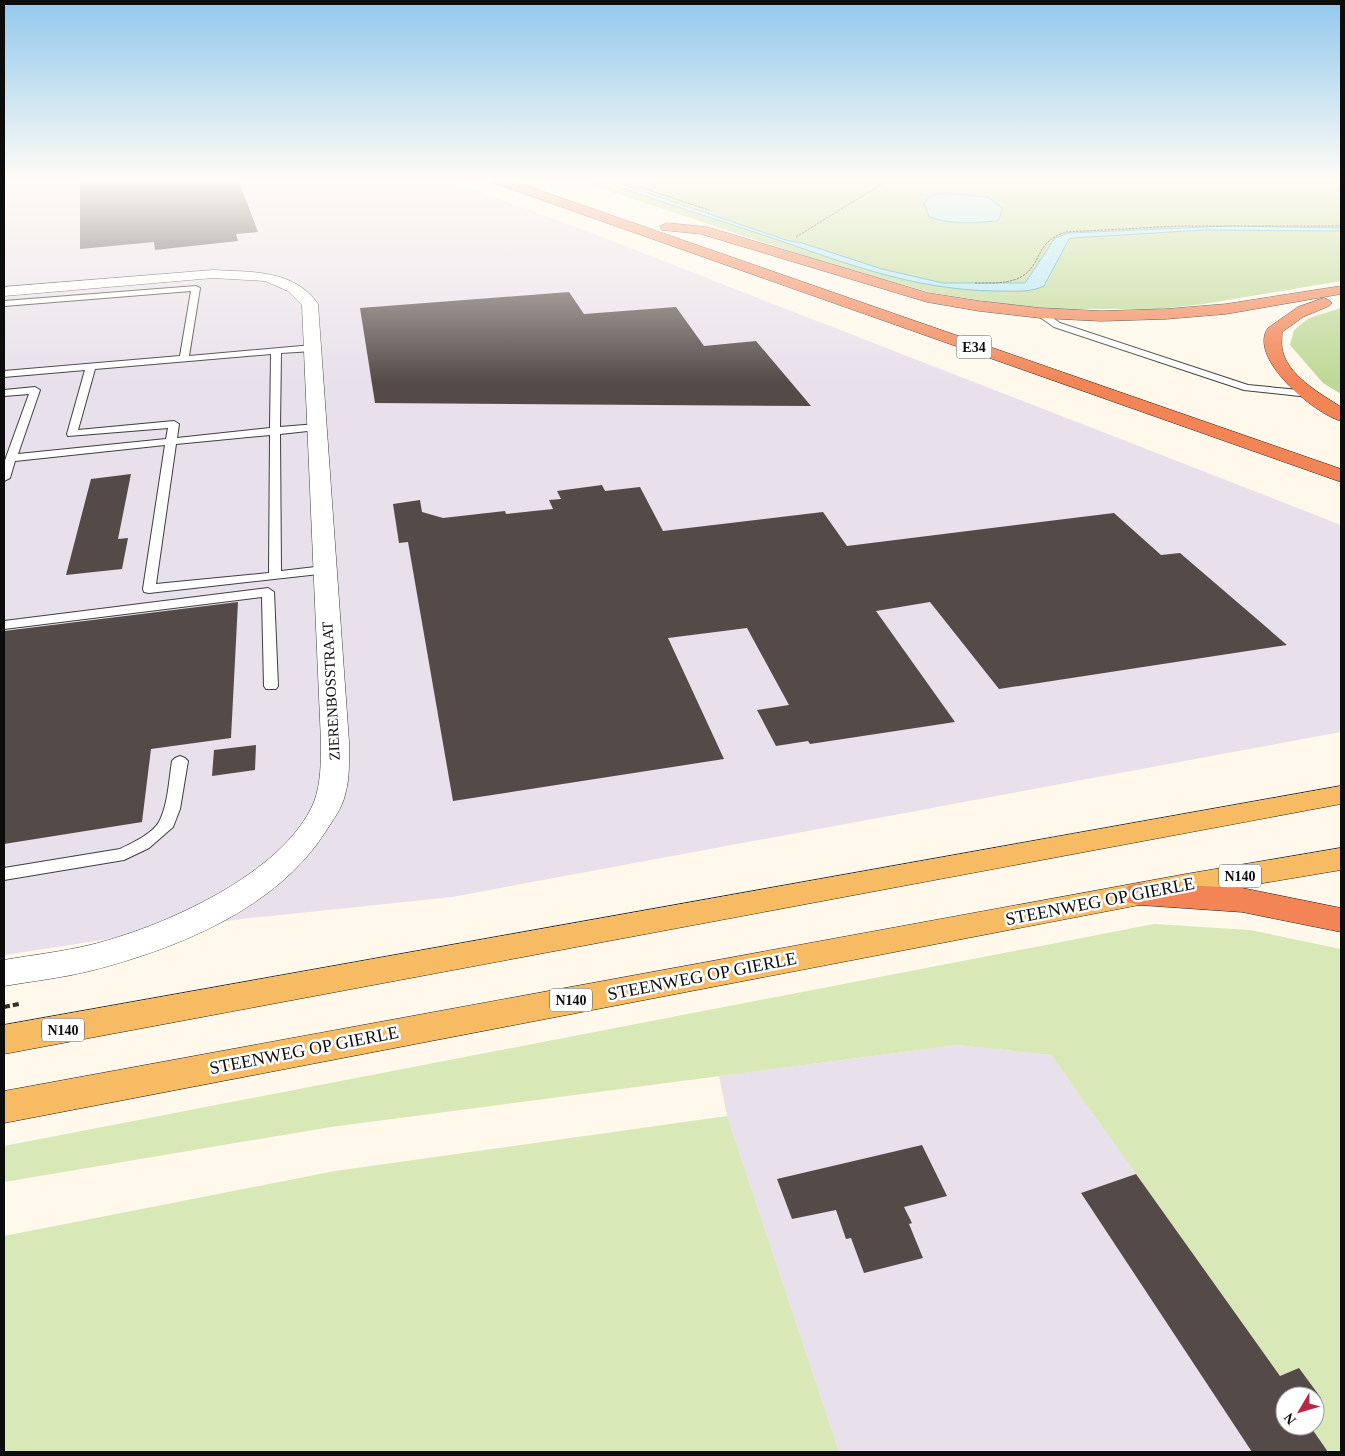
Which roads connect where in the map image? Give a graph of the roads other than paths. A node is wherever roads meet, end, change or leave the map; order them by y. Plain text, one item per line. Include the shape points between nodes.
1 (689, 247) edge
2 (727, 247) edge
3 (758, 247) edge
4 (1341, 290) edge
5 (4, 292) edge
6 (1341, 299) edge
7 (4, 303) edge
8 (1040, 313) junction
9 (936, 317) dead end
10 (313, 348) junction
11 (276, 351) junction
12 (184, 359) junction
13 (91, 367) junction
14 (4, 374) edge
15 (4, 393) edge
16 (1309, 394) junction
17 (1341, 416) edge
18 (316, 427) junction
19 (275, 431) junction
20 (172, 442) junction
21 (11, 458) junction
22 (1341, 476) edge
23 (4, 478) edge
24 (324, 570) junction
25 (275, 576) junction
26 (4, 625) edge
27 (272, 686) dead end
28 (180, 761) dead end
29 (1341, 795) edge
30 (1341, 859) edge
31 (4, 874) edge
32 (1139, 894) junction
33 (1341, 920) edge
34 (4, 973) edge
35 (4, 1040) edge
36 (4, 1107) edge

1 - 22 highway, E34
2 - 9 highway
3 - 8 highway via 927,297
4 - 8 highway via 1226,309 1166,314 1101,316
5 - 10 street, ZIERENBOSSTRAAT via 213,274 267,277 293,288 310,304
6 - 16 highway via 1313,306 1290,317 1274,331 1274,351 1288,375
7 - 12 lane via 196,288
8 - 16 lane via 1057,325 1247,388
10 - 11 lane
10 - 18 street, ZIERENBOSSTRAAT
11 - 12 lane
11 - 19 lane
12 - 13 lane
13 - 14 lane
13 - 20 lane via 72,434 174,424
15 - 21 lane via 35,390
16 - 17 highway
18 - 19 lane
18 - 24 street, ZIERENBOSSTRAAT
19 - 20 lane
19 - 25 lane
20 - 21 lane
20 - 25 lane via 149,589
21 - 23 lane
24 - 25 lane
24 - 34 street, ZIERENBOSSTRAAT via 335,742 334,776 326,809 302,842 277,869 220,908 168,932 100,956
26 - 27 lane via 268,592
28 - 31 lane via 172,809 165,826 143,844 124,854
29 - 35 main road, N140
30 - 32 main road, STEENWEG OP GIERLE / N140
32 - 33 highway via 1242,900
32 - 36 main road, STEENWEG OP GIERLE / N140

